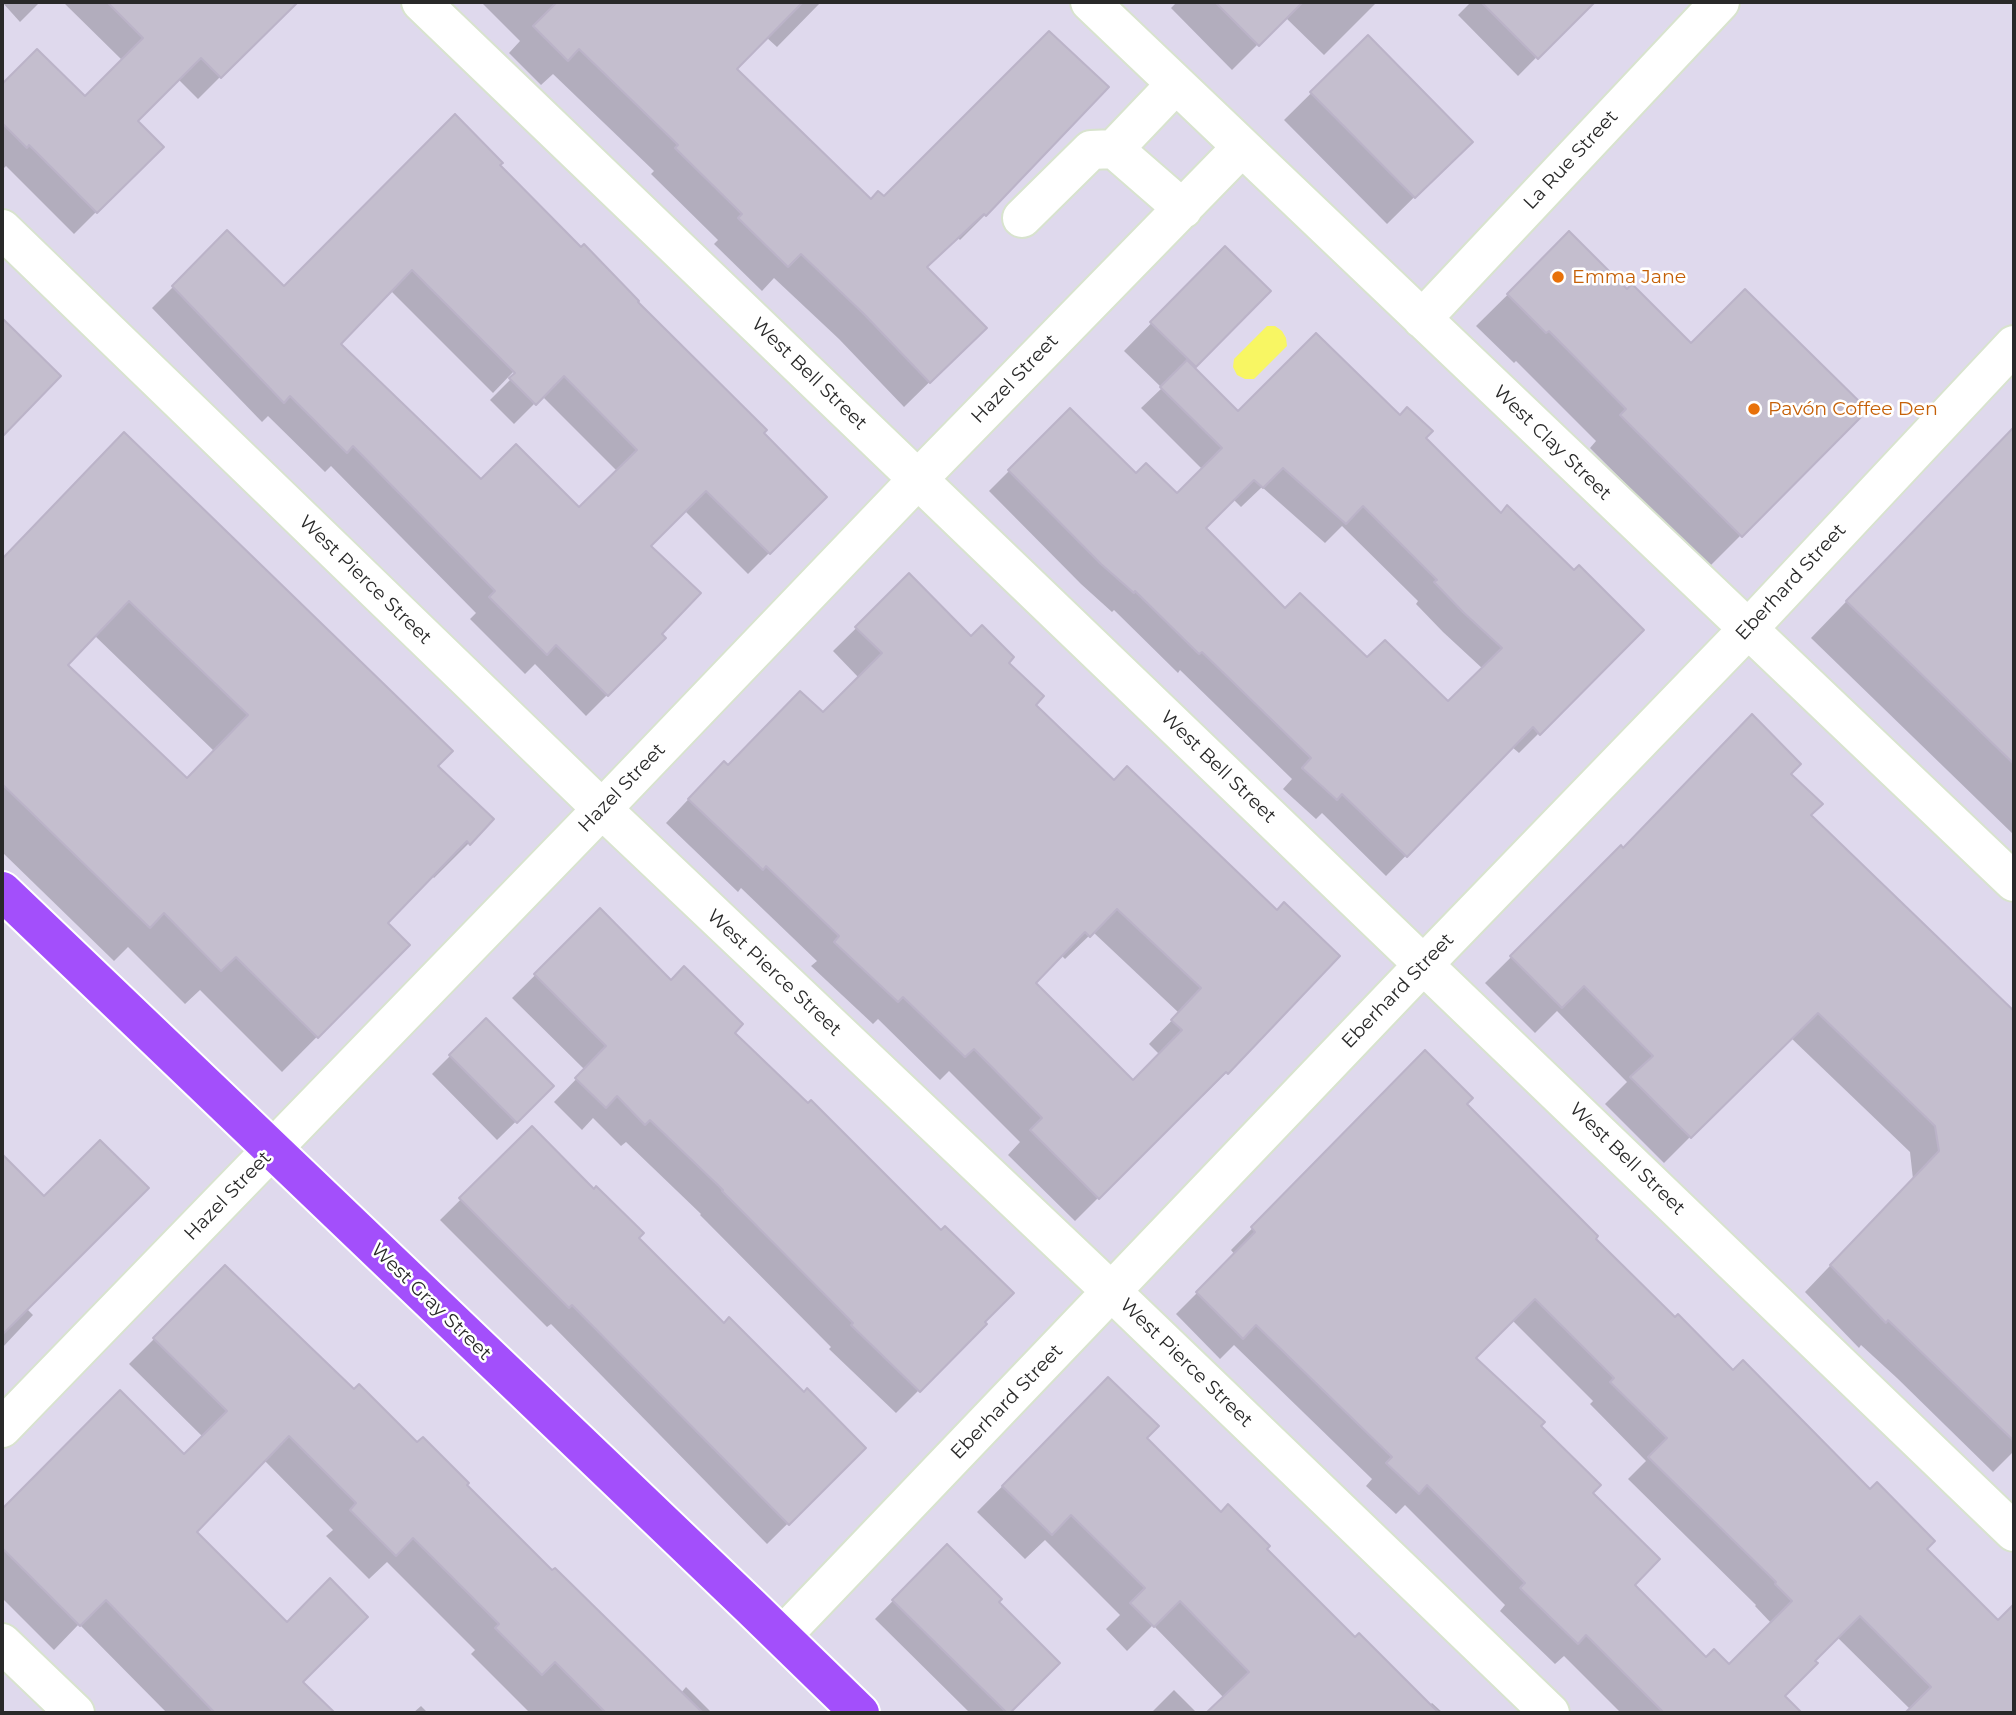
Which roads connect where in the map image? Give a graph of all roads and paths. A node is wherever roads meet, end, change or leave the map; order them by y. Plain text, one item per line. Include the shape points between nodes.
1 (421, 2) edge
2 (1090, 2) edge
3 (1720, 2) edge
4 (1176, 84) junction
5 (1242, 147) junction
6 (1114, 149) junction
7 (1183, 209) junction
8 (1022, 218) dead end
9 (2, 229) edge
10 (1422, 319) junction
11 (2014, 345) edge
12 (918, 479) junction
13 (1747, 630) junction
14 (602, 809) junction
15 (2014, 882) edge
16 (2, 891) edge
17 (1424, 964) junction
18 (273, 1150) junction
19 (1112, 1292) junction
20 (2, 1428) edge
21 (2014, 1532) edge
22 (782, 1636) junction
23 (2, 1643) edge
24 (75, 1713) edge
25 (860, 1713) edge
26 (1550, 1713) edge

1 - 12 street, West Bell Street
2 - 4 street, West Clay Street
3 - 10 street, La Rue Street
4 - 5 street, West Clay Street
4 - 6 street
5 - 7 street, Hazel Street
5 - 10 street, West Clay Street
6 - 7 street
6 - 8 street via 1091,150
7 - 12 street, Hazel Street
9 - 14 street, West Pierce Street
10 - 13 street, West Clay Street
11 - 13 street, Eberhard Street
12 - 14 street, Hazel Street
12 - 17 street, West Bell Street
13 - 15 street, West Clay Street
13 - 17 street, Eberhard Street
14 - 18 street, Hazel Street
14 - 19 street, West Pierce Street
16 - 18 main road, West Gray Street
17 - 19 street, Eberhard Street
17 - 21 street, West Bell Street
18 - 20 street, Hazel Street
18 - 22 main road, West Gray Street
19 - 22 street, Eberhard Street
19 - 26 street, West Pierce Street
22 - 25 main road, West Gray Street
23 - 24 street

